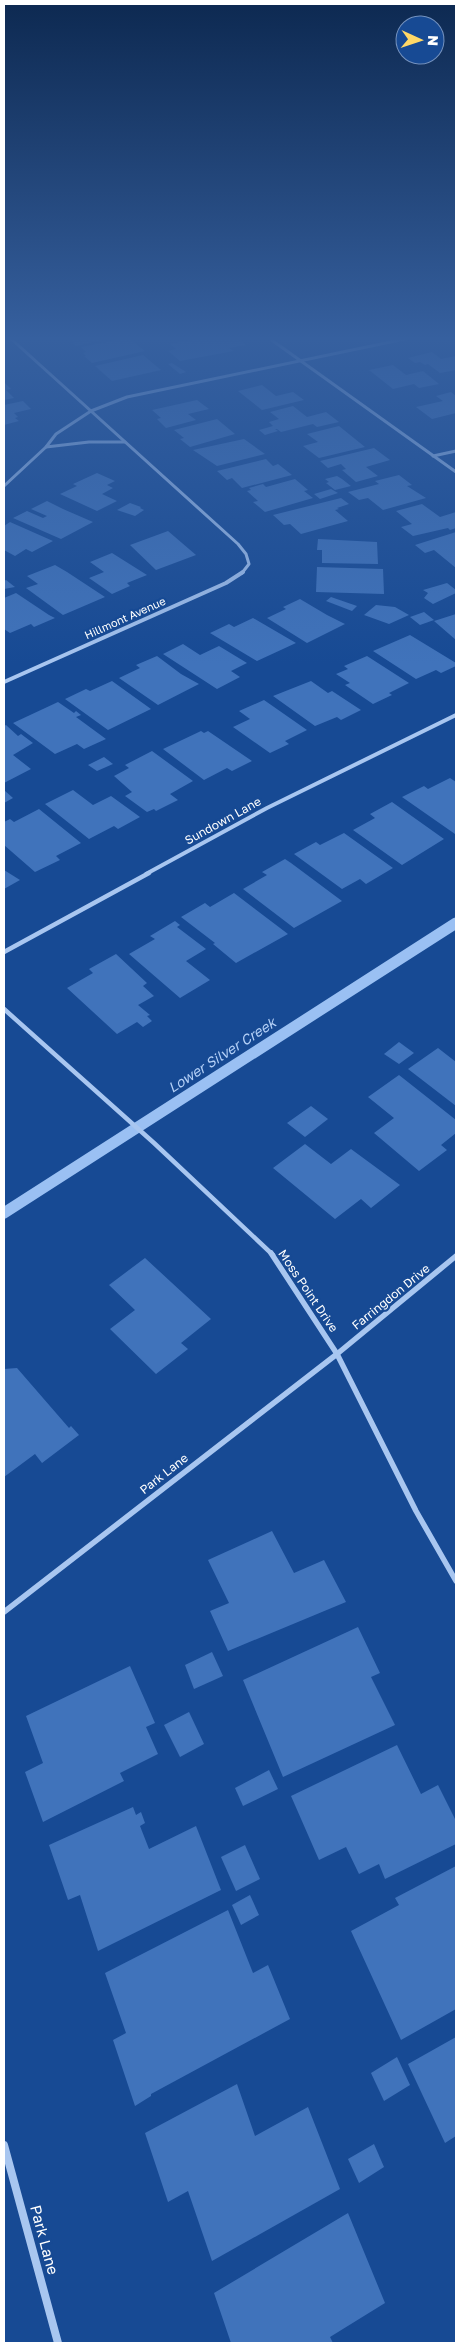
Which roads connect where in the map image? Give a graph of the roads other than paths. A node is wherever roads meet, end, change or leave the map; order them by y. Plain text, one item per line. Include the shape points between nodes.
1 (59, 446) edge
2 (130, 446) edge
3 (418, 446) edge
4 (46, 447) joint
5 (456, 451) edge
6 (433, 456) junction
7 (456, 472) edge
8 (4, 486) edge
9 (4, 682) edge
10 (456, 715) edge
11 (4, 952) edge
12 (4, 1009) edge
13 (456, 1256) edge
14 (337, 1354) junction
15 (456, 1581) edge
16 (4, 1612) edge
17 (4, 2145) edge
18 (58, 2343) edge

1 - 4 street
2 - 9 street, Hillmont Avenue via 238,544 249,564 241,575 226,583
3 - 6 street
4 - 8 street
5 - 6 street
6 - 7 street
10 - 11 street, Sundown Lane via 267,808
12 - 14 street, Moss Point Drive via 275,1257
13 - 14 street, Farringdon Drive
14 - 15 street, Moss Point Drive via 416,1511
14 - 16 street, Park Lane
17 - 18 street, Park Lane

